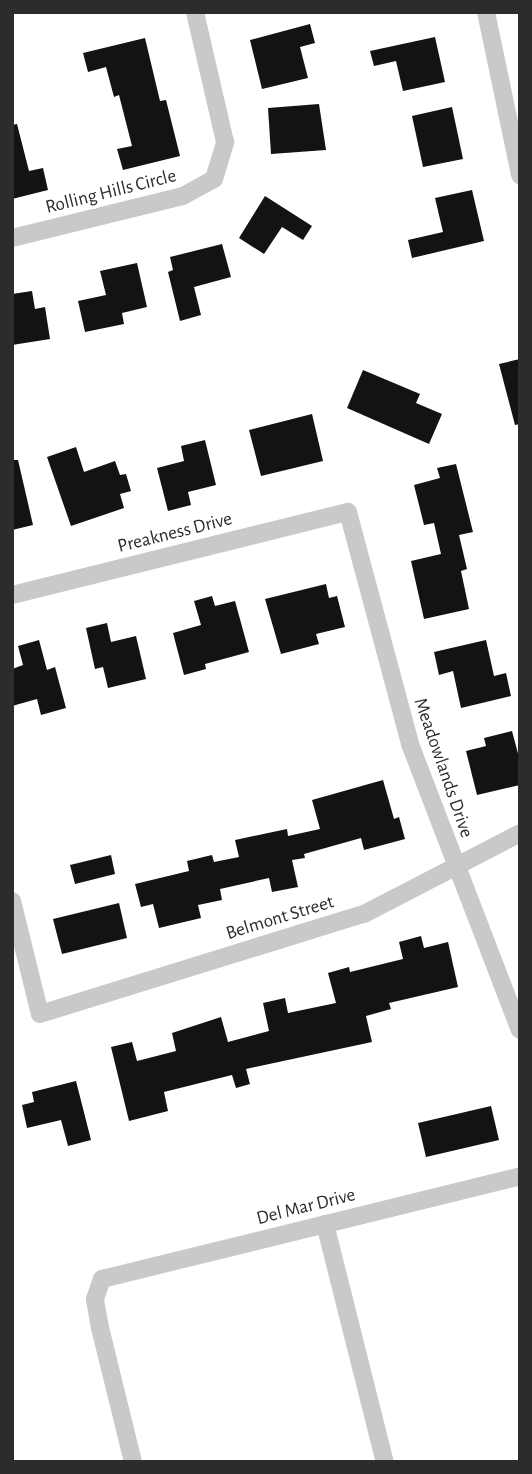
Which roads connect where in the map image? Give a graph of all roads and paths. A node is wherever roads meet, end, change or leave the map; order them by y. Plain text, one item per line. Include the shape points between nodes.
1 (195, 12) edge
2 (486, 12) edge
3 (520, 175) edge
4 (12, 238) edge
5 (348, 512) joint
6 (12, 595) edge
7 (520, 833) edge
8 (455, 866) junction
9 (12, 901) edge
10 (520, 1030) edge
11 (520, 1176) edge
12 (325, 1224) junction
13 (133, 1462) edge
14 (385, 1462) edge

1 - 4 street, Rolling Hills Circle via 223,123 225,142 214,179 183,197
2 - 3 street
5 - 6 street, Preakness Drive
5 - 8 street, Meadowlands Drive via 410,744
7 - 8 street, Belmont Street
8 - 9 street, Belmont Street via 364,914 40,1014
8 - 10 street, Meadowlands Drive
11 - 12 street, Del Mar Drive
12 - 13 street, Del Mar Drive via 102,1279 96,1299 100,1328
12 - 14 street

